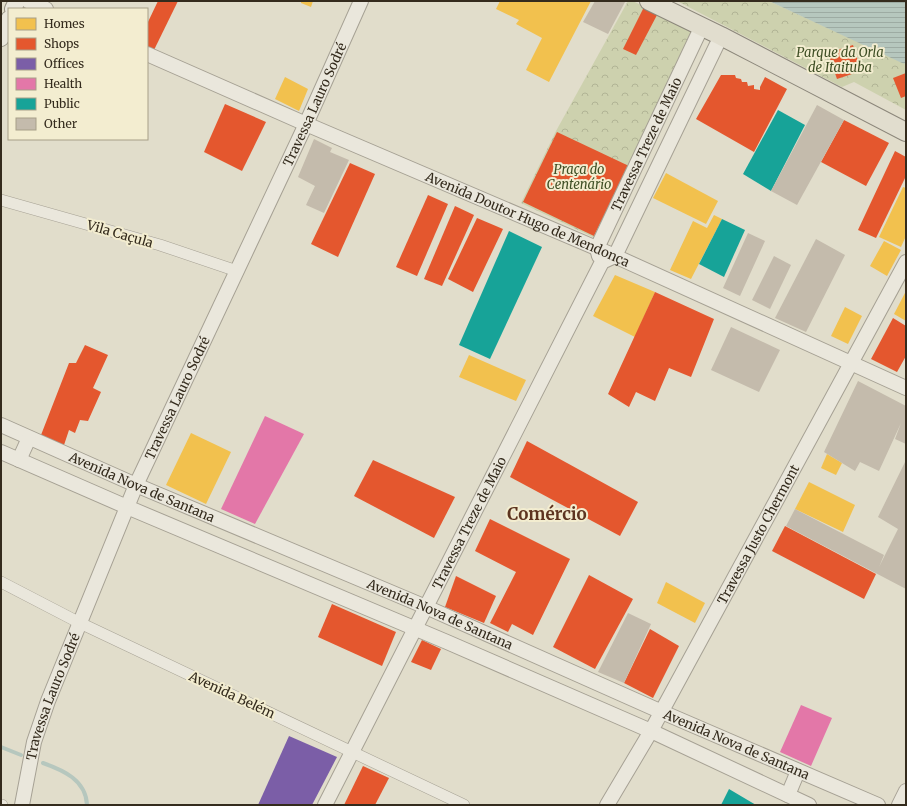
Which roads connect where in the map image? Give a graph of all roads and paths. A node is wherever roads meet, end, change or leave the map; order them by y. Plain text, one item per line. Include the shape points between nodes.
1 (28, 1) edge
2 (361, 1) edge
3 (649, 1) edge
4 (44, 8) edge
5 (8, 21) edge
6 (702, 26) junction
7 (721, 36) junction
8 (1, 38) edge
9 (148, 54) edge
10 (306, 124) junction
11 (906, 132) edge
12 (641, 154) junction
13 (660, 162) junction
14 (1, 200) edge
15 (597, 248) junction
16 (615, 256) junction
17 (602, 262) junction
18 (906, 262) edge
19 (237, 271) junction
20 (852, 365) junction
21 (906, 388) edge
22 (1, 425) edge
23 (30, 438) junction
24 (1, 452) edge
25 (19, 460) junction
26 (136, 485) junction
27 (127, 508) junction
28 (293, 552) junction
29 (284, 572) junction
30 (344, 574) junction
31 (1, 582) edge
32 (336, 595) junction
33 (426, 606) junction
34 (80, 623) junction
35 (415, 628) junction
36 (662, 712) junction
37 (651, 731) junction
38 (353, 752) junction
39 (798, 771) junction
40 (906, 791) edge
41 (788, 795) junction
42 (22, 805) edge
43 (325, 805) edge
44 (464, 805) edge
45 (608, 805) edge
46 (809, 805) edge
47 (878, 805) edge
48 (899, 805) edge

1 - 4 street
2 - 10 street, Travessa Lauro Sodré
3 - 6 main road
5 - 8 main road
6 - 7 main road
6 - 12 street, Travessa Treze de Maio
7 - 11 main road
7 - 13 street, Travessa Treze de Maio
9 - 10 street, Avenida Doutor Hugo de Mendonça
10 - 15 street, Avenida Doutor Hugo de Mendonça
10 - 19 street, Travessa Lauro Sodré
12 - 13 street
12 - 15 street, Travessa Treze de Maio
13 - 16 street, Travessa Treze de Maio
14 - 19 street, Vila Caçula via 160,245
15 - 16 street, Avenida Doutor Hugo de Mendonça
15 - 17 street
16 - 17 street
16 - 20 street, Avenida Doutor Hugo de Mendonça
17 - 33 street, Travessa Treze de Maio
18 - 20 street, Travessa Justo Chermont
19 - 26 street, Travessa Lauro Sodré
20 - 21 street, Avenida Doutor Hugo de Mendonça
20 - 36 street, Travessa Justo Chermont
22 - 23 street, Avenida Nova de Santana
23 - 25 street
23 - 26 street, Avenida Nova de Santana
24 - 25 street, Avenida Nova de Santana
25 - 27 street, Avenida Nova de Santana
26 - 27 street, Travessa Lauro Sodré
26 - 28 street, Avenida Nova de Santana
27 - 29 street, Avenida Nova de Santana
27 - 34 street, Travessa Lauro Sodré
28 - 29 street
28 - 30 street, Avenida Nova de Santana
29 - 32 street, Avenida Nova de Santana
30 - 32 street
30 - 33 street, Avenida Nova de Santana
31 - 34 street, Avenida Belém
32 - 35 street, Avenida Nova de Santana
33 - 35 street, Travessa Treze de Maio
33 - 36 street, Avenida Nova de Santana
34 - 38 street, Avenida Belém
34 - 42 street, Travessa Lauro Sodré via 34,742
35 - 37 street, Avenida Nova de Santana
35 - 38 street, Travessa Treze de Maio
36 - 37 street, Travessa Justo Chermont
36 - 39 street, Avenida Nova de Santana
37 - 41 street, Avenida Nova de Santana
37 - 45 street, Travessa Justo Chermont
38 - 43 street, Travessa Treze de Maio
38 - 44 street, Avenida Belém
39 - 41 street
39 - 47 street, Avenida Nova de Santana
40 - 48 street
41 - 46 street, Avenida Nova de Santana

